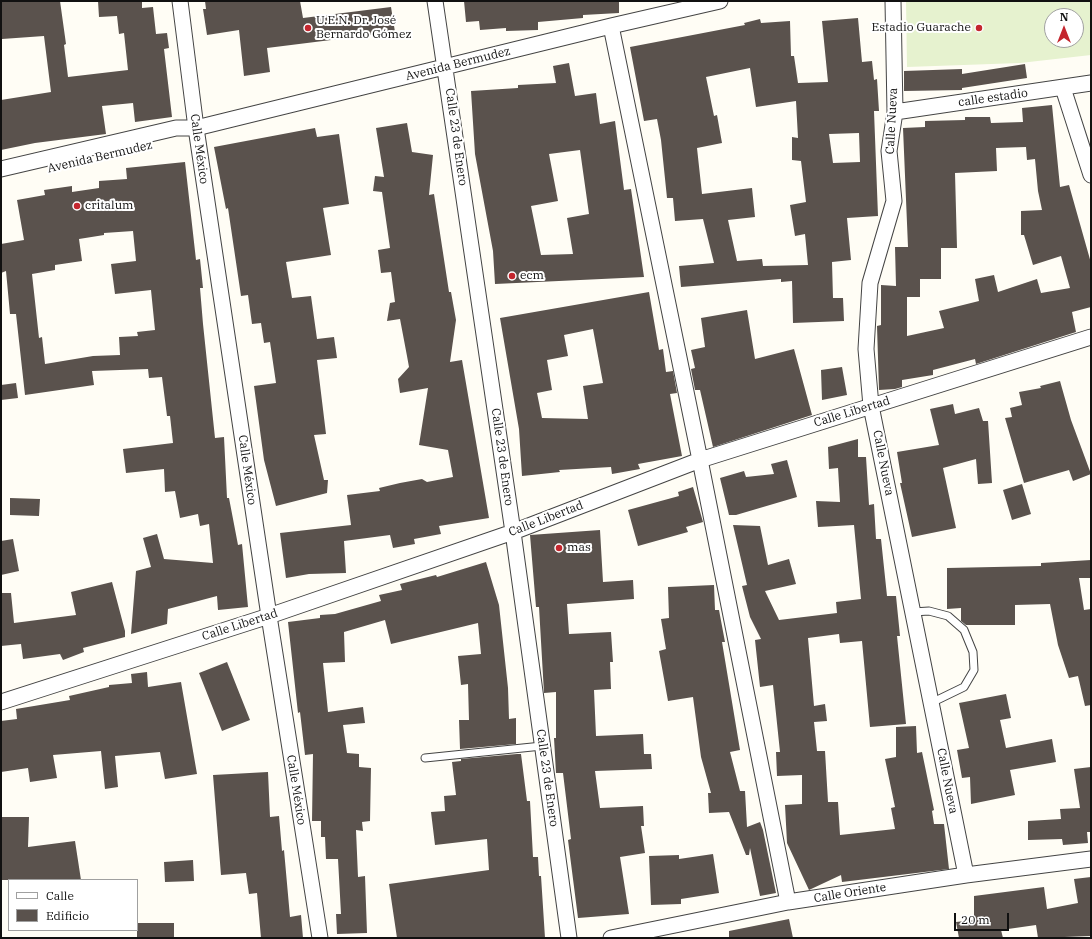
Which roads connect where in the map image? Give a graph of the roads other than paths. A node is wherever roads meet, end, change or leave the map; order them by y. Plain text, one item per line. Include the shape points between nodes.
1 (180, 1) edge
2 (435, 1) edge
3 (720, 1) edge
4 (892, 1) edge
5 (703, 3) edge
6 (611, 26) junction
7 (445, 67) junction
8 (1091, 84) edge
9 (1063, 88) junction
10 (895, 112) junction
11 (196, 128) junction
12 (1, 169) edge
13 (1091, 175) edge
14 (1, 180) edge
15 (1091, 337) edge
16 (871, 406) junction
17 (700, 460) junction
18 (513, 532) junction
19 (913, 612) junction
20 (269, 616) junction
21 (1, 702) edge
22 (931, 704) junction
23 (542, 746) junction
24 (425, 758) dead end
25 (1091, 859) edge
26 (966, 875) junction
27 (788, 902) junction
28 (320, 938) edge
29 (569, 938) edge
30 (611, 938) edge

1 - 11 street, Calle México
2 - 7 street, Calle 23 de Enero
3 - 5 street, Avenida Bermudez
4 - 10 street, Calle Nueva
5 - 6 street, Avenida Bermudez
6 - 7 street, Avenida Bermudez
6 - 17 street
7 - 11 street, Avenida Bermudez
7 - 18 street, Calle 23 de Enero
8 - 9 street, calle estadio
9 - 10 street, calle estadio
9 - 13 street
10 - 16 street, Calle Nueva via 889,151 894,201 870,283 866,349
11 - 12 street, Avenida Bermudez via 176,128
11 - 14 street, Avenida Bermudez via 179,138
11 - 20 street, Calle México
15 - 16 street, Calle Libertad
16 - 17 street, Calle Libertad
16 - 19 street, Calle Nueva
17 - 18 street, Calle Libertad
17 - 27 street
18 - 20 street, Calle Libertad
18 - 23 street, Calle 23 de Enero
19 - 22 street, Calle Nueva
19 - 22 lane via 929,611 948,616 964,630 973,652 974,670 964,687
20 - 21 street, Calle Libertad
20 - 28 street, Calle México
22 - 26 street, Calle Nueva
23 - 24 lane
23 - 29 street, Calle 23 de Enero
25 - 26 street, Calle Oriente
26 - 27 street, Calle Oriente
27 - 30 street, Calle Oriente

